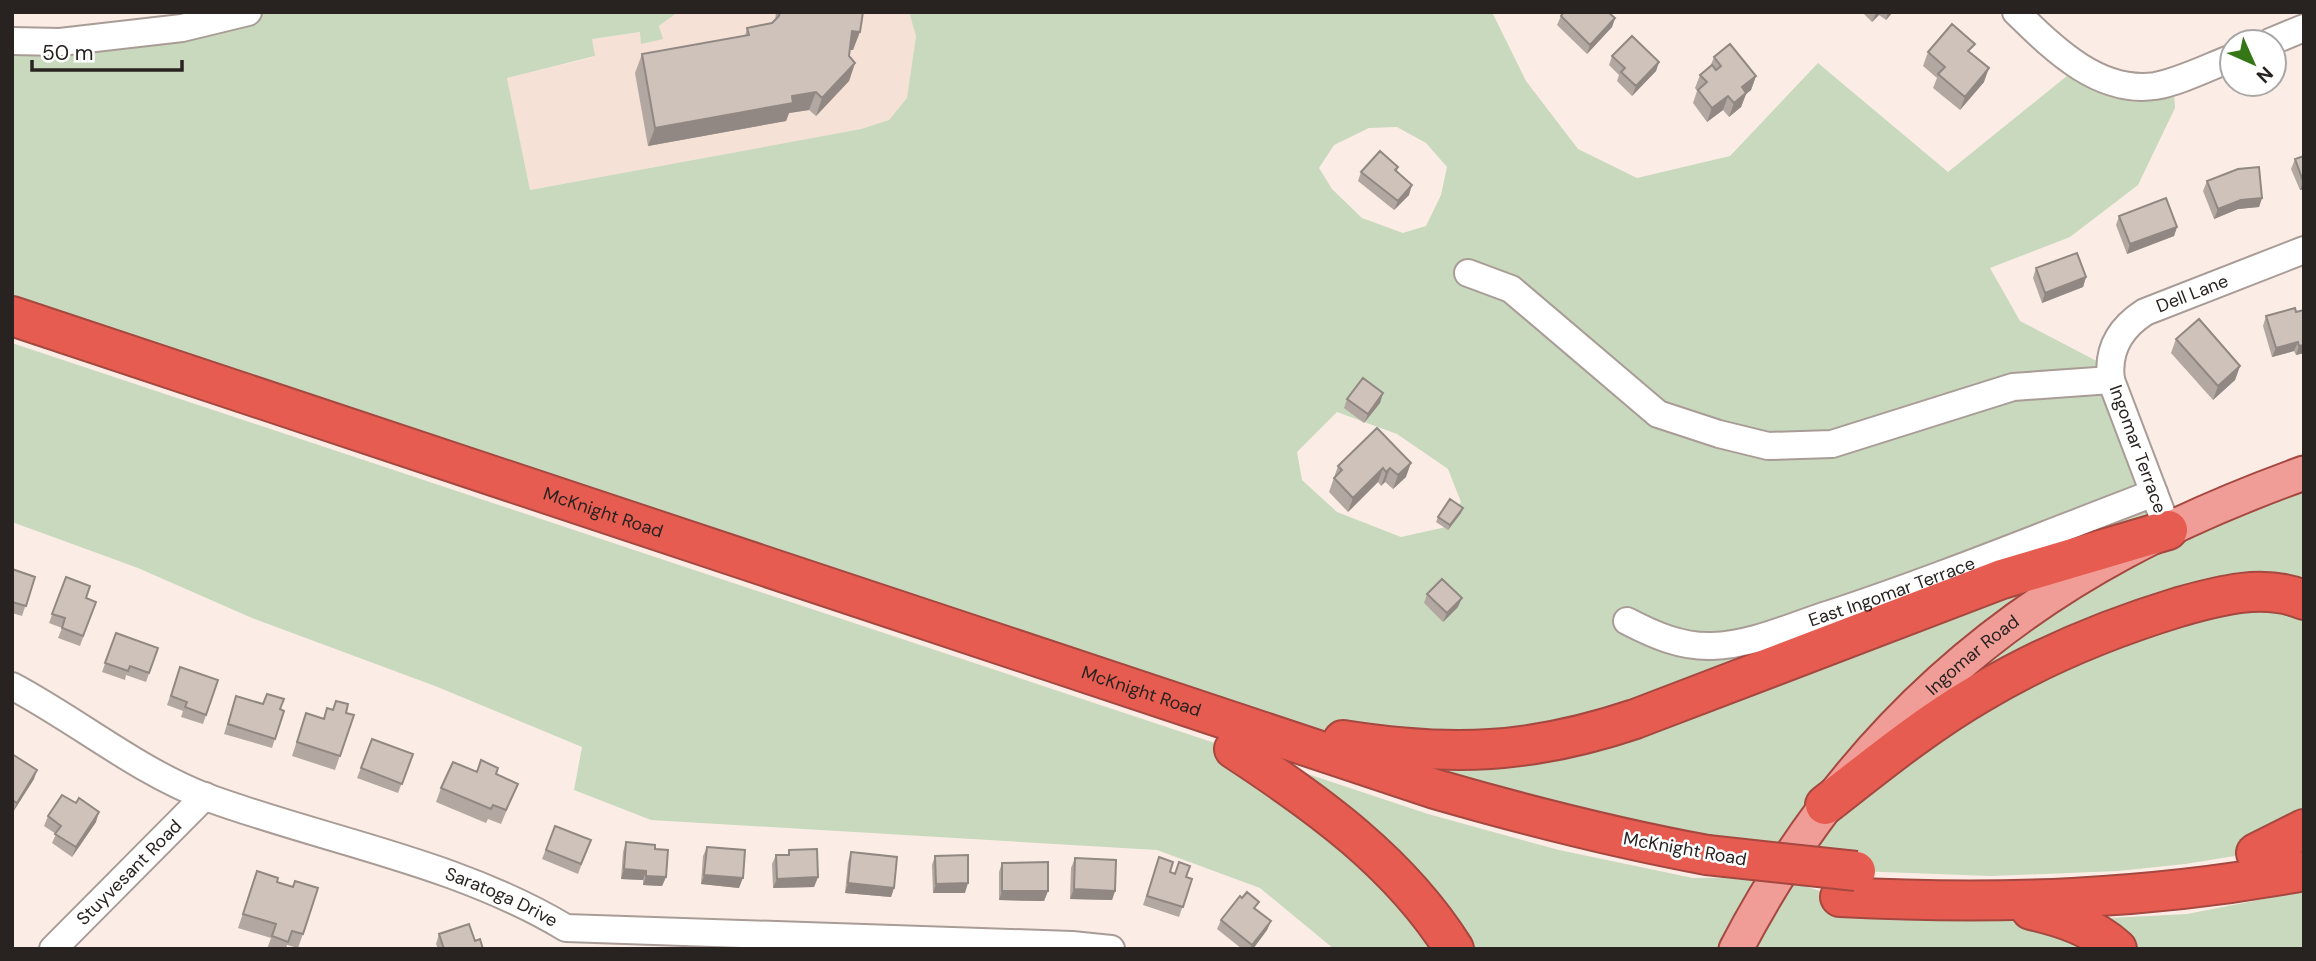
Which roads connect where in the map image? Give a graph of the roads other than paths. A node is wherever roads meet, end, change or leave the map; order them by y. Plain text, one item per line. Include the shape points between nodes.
1 (248, 12) edge
2 (2016, 12) edge
3 (12, 41) edge
4 (2218, 63) edge
5 (2304, 250) edge
6 (1468, 272) dead end
7 (12, 316) edge
8 (12, 343) edge
9 (2110, 374) junction
10 (2304, 472) edge
11 (2154, 493) junction
12 (2168, 530) junction
13 (2304, 600) edge
14 (1627, 621) dead end
15 (12, 686) edge
16 (1237, 737) junction
17 (205, 796) junction
18 (1825, 805) junction
19 (2304, 829) edge
20 (2304, 845) edge
21 (2256, 853) junction
22 (2304, 871) edge
23 (1848, 884) junction
24 (1991, 902) junction
25 (561, 939) edge
26 (53, 949) edge
27 (1111, 949) edge
28 (1454, 949) edge
29 (1736, 949) edge
30 (2117, 949) edge

1 - 3 street via 182,28 60,41
2 - 4 street via 2078,66 2130,85 2155,86
5 - 9 street, Dell Lane via 2145,312 2116,340
6 - 9 street via 1511,289 1658,414 1768,446 1832,444 2013,387
7 - 16 highway, McKnight Road
8 - 16 highway, McKnight Road
9 - 11 street, Ingomar Terrace
10 - 12 main road, Ingomar Road
11 - 12 street, Ingomar Terrace
11 - 14 street, East Ingomar Terrace via 1898,591 1734,644 1681,644
12 - 16 highway via 2002,579 1635,719 1543,744 1479,751
12 - 18 main road, Ingomar Road via 2083,575 1972,652 1891,727
13 - 18 highway via 2265,592 2223,596 2149,616 2059,651 1940,718
15 - 17 street, Saratoga Drive via 146,769
16 - 23 highway, McKnight Road via 1427,814 1625,866 1700,867 1766,889
16 - 28 highway via 1378,857 1425,908
17 - 25 street, Saratoga Drive via 479,885 523,904
17 - 26 street, Stuyvesant Road
18 - 29 main road, Ingomar Road via 1776,877
19 - 21 highway
20 - 21 highway, McKnight Road
21 - 23 highway, McKnight Road via 2144,868
22 - 24 highway, McKnight Road via 2133,895
23 - 24 highway, McKnight Road
24 - 30 highway via 2070,921
25 - 27 street, Saratoga Drive

